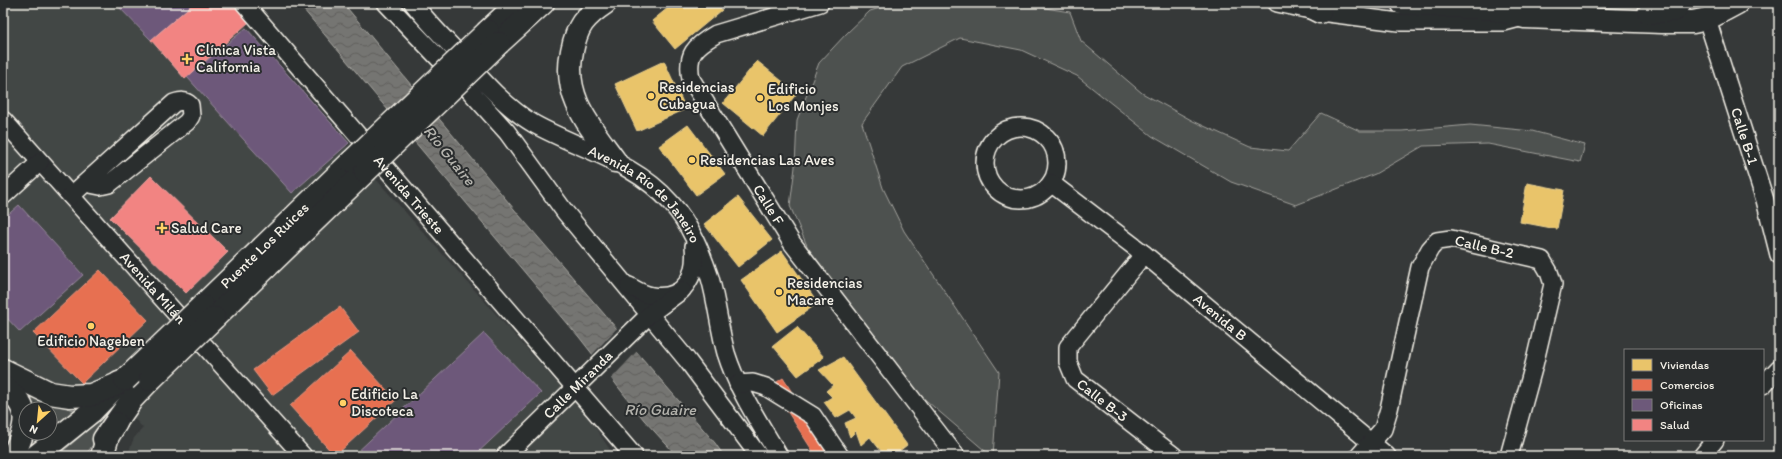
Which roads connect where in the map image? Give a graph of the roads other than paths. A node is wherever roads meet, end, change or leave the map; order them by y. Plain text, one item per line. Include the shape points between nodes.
1 (244, 3) edge
2 (386, 3) edge
3 (413, 3) edge
4 (518, 3) edge
5 (543, 3) edge
6 (605, 3) edge
7 (820, 3) edge
8 (1277, 3) edge
9 (1402, 3) edge
10 (1680, 3) edge
11 (1737, 3) edge
12 (1311, 8) edge
13 (1704, 11) edge
14 (1525, 17) junction
15 (1600, 19) junction
16 (494, 37) junction
17 (3, 120) edge
18 (616, 161) junction
19 (40, 162) junction
20 (85, 183) junction
21 (1051, 183) junction
22 (3, 196) edge
23 (71, 196) junction
24 (694, 237) junction
25 (1144, 254) junction
26 (1779, 255) edge
27 (626, 284) junction
28 (682, 290) junction
29 (208, 312) junction
30 (650, 314) junction
31 (1779, 368) edge
32 (3, 370) edge
33 (121, 382) junction
34 (578, 384) junction
35 (738, 384) junction
36 (1764, 384) edge
37 (3, 386) edge
38 (116, 423) junction
39 (1715, 441) edge
40 (1371, 442) junction
41 (13, 456) edge
42 (36, 456) edge
43 (92, 456) edge
44 (102, 456) edge
45 (303, 456) edge
46 (505, 456) edge
47 (634, 456) edge
48 (759, 456) edge
49 (780, 456) edge
50 (840, 456) edge
51 (956, 456) edge
52 (1174, 456) edge
53 (1359, 456) edge
54 (1387, 456) edge
55 (1509, 456) edge
56 (1702, 456) edge

1 - 34 street, Avenida Trieste
2 - 27 street via 507,132 570,217
3 - 18 street, Avenida Río de Janeiro via 506,103 533,123
4 - 16 main road
5 - 16 main road
6 - 18 main road via 582,22 574,42 569,70 570,85 580,110
7 - 51 street, Calle F via 716,34 702,42 693,52 689,66 692,79 792,243
8 - 12 street
9 - 14 main road via 1492,9
10 - 15 main road via 1675,10 1667,12 1616,12
11 - 13 main road
12 - 14 street via 1399,22 1504,22
13 - 15 main road via 1693,22
13 - 26 street, Calle B-1 via 1765,200
14 - 15 main road
16 - 29 main road, Puente Los Ruices, bridge
17 - 19 street, Avenida Milán
18 - 24 street, Avenida Río de Janeiro via 661,192 687,222
19 - 22 street
19 - 23 street, Avenida Milán
20 - 20 street via 174,103 186,101 190,105 187,122 109,184 100,186
20 - 23 street
21 - 21 street via 1056,170 1056,158 1046,137 1035,130 1021,126 1012,128 997,135 988,146 984,165 987,177 1004,195 1029,198 1039,194
21 - 25 street, Avenida B
23 - 45 street, Avenida Milán
24 - 28 street via 694,268
24 - 35 street, Avenida Río de Janeiro via 710,279 720,330
25 - 40 street, Avenida B
25 - 52 street, Calle B-3 via 1068,347 1068,362 1076,379
27 - 28 street via 651,296 670,295
27 - 30 street
28 - 30 street, Calle Miranda
29 - 33 main road, Puente Los Ruices, bridge
29 - 38 main road, Puente Los Ruices, bridge via 132,400
30 - 34 street, Calle Miranda
30 - 48 street
31 - 36 street
32 - 33 main road via 50,393 70,396 90,395
33 - 42 main road, Puente Los Ruices via 91,412
34 - 46 street, Calle Miranda
34 - 47 street, Avenida Trieste
35 - 49 street, Avenida Río de Janeiro via 751,411
35 - 50 street via 753,383 766,387 813,416
37 - 41 main road via 13,394 23,408 26,423
38 - 43 main road, Puente Los Ruices
38 - 44 main road via 108,436
39 - 56 street
40 - 53 street
40 - 54 street, Avenida B
40 - 55 street, Calle B-2 via 1383,429 1389,409 1420,267 1437,240 1451,239 1542,260 1553,284

